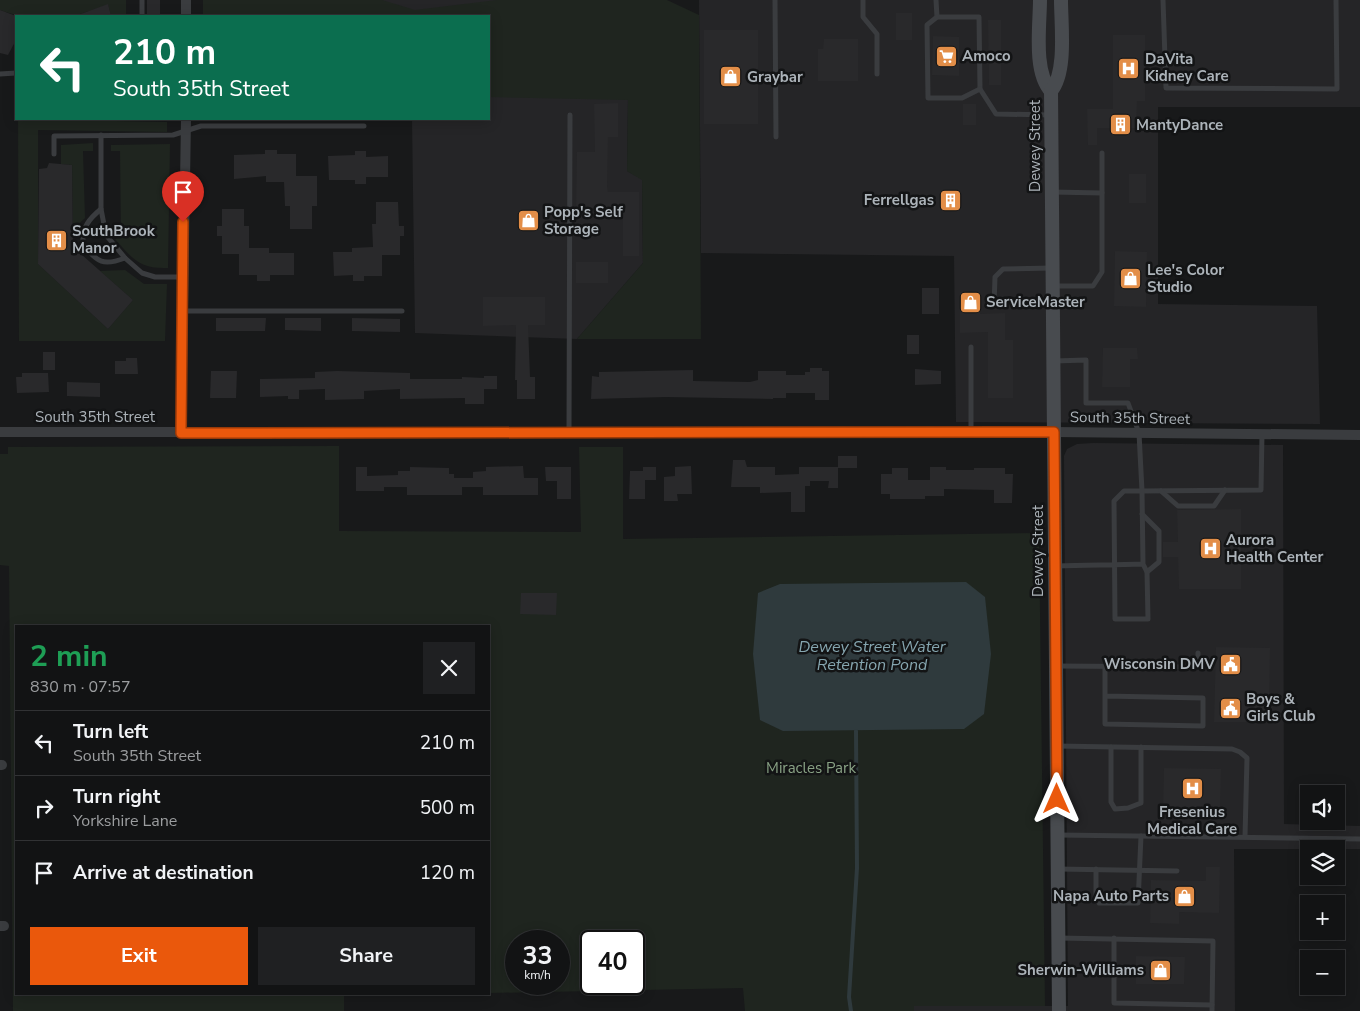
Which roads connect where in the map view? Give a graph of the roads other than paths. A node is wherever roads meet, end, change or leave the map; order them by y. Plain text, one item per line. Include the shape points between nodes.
1 (142, 0) edge
2 (186, 0) edge
3 (775, 0) edge
4 (863, 0) edge
5 (936, 0) edge
6 (1040, 0) edge
7 (1061, 0) edge
8 (1164, 0) edge
9 (1336, 0) edge
10 (142, 15) edge
11 (186, 15) edge
12 (937, 17) junction
13 (0, 74) edge
14 (15, 74) edge
15 (878, 74) dead end
16 (980, 89) junction
17 (1051, 91) junction
18 (570, 114) dead end
19 (1051, 115) junction
20 (186, 120) edge
21 (364, 126) dead end
22 (186, 131) junction
23 (101, 136) junction
24 (776, 137) dead end
25 (1102, 153) dead end
26 (54, 154) dead end
27 (1051, 192) junction
28 (1102, 193) junction
29 (101, 209) junction
30 (125, 258) junction
31 (1052, 268) junction
32 (182, 277) junction
33 (1052, 286) junction
34 (994, 306) dead end
35 (181, 311) junction
36 (402, 311) dead end
37 (971, 347) dead end
38 (1053, 360) junction
39 (0, 432) edge
40 (971, 432) junction
41 (1054, 432) junction
42 (181, 433) junction
43 (569, 433) junction
44 (1139, 433) junction
45 (1262, 434) junction
46 (1360, 434) edge
47 (1225, 490) junction
48 (1142, 491) junction
49 (1162, 491) junction
50 (1142, 514) junction
51 (1143, 564) junction
52 (1114, 565) junction
53 (1054, 566) junction
54 (1147, 572) junction
55 (1198, 653) dead end
56 (1055, 666) junction
57 (1105, 666) junction
58 (1105, 696) junction
59 (1056, 746) junction
60 (1111, 747) junction
61 (1140, 747) junction
62 (1057, 835) junction
63 (1141, 836) junction
64 (1245, 838) junction
65 (1360, 839) edge
66 (1058, 869) junction
67 (1096, 869) junction
68 (1140, 870) junction
69 (1177, 871) dead end
70 (1058, 938) junction
71 (1114, 938) junction
72 (1212, 1008) edge
73 (1059, 1011) edge

1 - 10 lane
2 - 11 street
3 - 24 lane
4 - 15 lane via 863,17 877,34
5 - 12 lane
6 - 17 street, Dewey Street via 1041,71
7 - 17 street, Dewey Street via 1060,71
8 - 9 lane via 1166,88 1337,89
12 - 16 lane via 978,17
12 - 16 lane via 927,25 928,98 962,98
13 - 14 lane
16 - 19 lane via 996,114
17 - 19 street, Dewey Street
18 - 43 lane
19 - 27 street, Dewey Street
20 - 22 street
21 - 22 lane via 201,126
22 - 23 lane via 173,135
22 - 32 street
23 - 26 lane via 54,136
23 - 29 lane
25 - 28 lane
27 - 28 lane
27 - 31 street, Dewey Street
28 - 33 lane via 1102,272 1093,286
29 - 30 lane via 106,236
29 - 30 lane via 85,226 83,244 100,262 112,263
30 - 32 lane via 142,273 155,277
31 - 33 street, Dewey Street
31 - 34 lane via 1003,269 995,277
32 - 35 street
33 - 38 street, Dewey Street
35 - 36 lane
35 - 42 street
37 - 40 lane
38 - 41 street, Dewey Street
38 - 44 lane via 1086,360 1086,403 1128,404
39 - 42 street, South 35th Street
40 - 41 street, South 35th Street
40 - 43 street, South 35th Street
41 - 44 street, South 35th Street
41 - 53 street, Dewey Street
42 - 43 street, South 35th Street
44 - 45 street, South 35th Street
44 - 48 lane
45 - 46 street, South 35th Street
45 - 47 lane via 1261,490
47 - 49 lane
47 - 49 lane via 1214,506 1178,506
48 - 49 lane
48 - 50 lane
48 - 52 lane via 1124,491 1114,501
50 - 51 lane
50 - 54 lane via 1159,531 1159,562
51 - 52 lane
51 - 54 lane
52 - 53 lane
52 - 54 lane via 1115,619 1148,619
53 - 56 street, Dewey Street
55 - 57 lane via 1198,667
56 - 57 lane
56 - 59 street, Dewey Street
57 - 58 lane
58 - 58 lane via 1105,724 1203,726 1203,698
59 - 60 lane
59 - 62 street, Dewey Street
60 - 61 lane
60 - 61 lane via 1111,802 1115,808 1128,808 1140,802
61 - 64 lane via 1232,748 1244,755 1247,762
62 - 63 lane
62 - 66 street, Dewey Street
63 - 64 lane
63 - 68 lane
64 - 65 lane
66 - 67 lane
66 - 70 street, Dewey Street
67 - 68 lane
67 - 68 lane via 1099,903 1138,902
68 - 69 lane
70 - 71 lane
70 - 73 street, Dewey Street
71 - 72 lane via 1114,1003
71 - 72 lane via 1213,941

